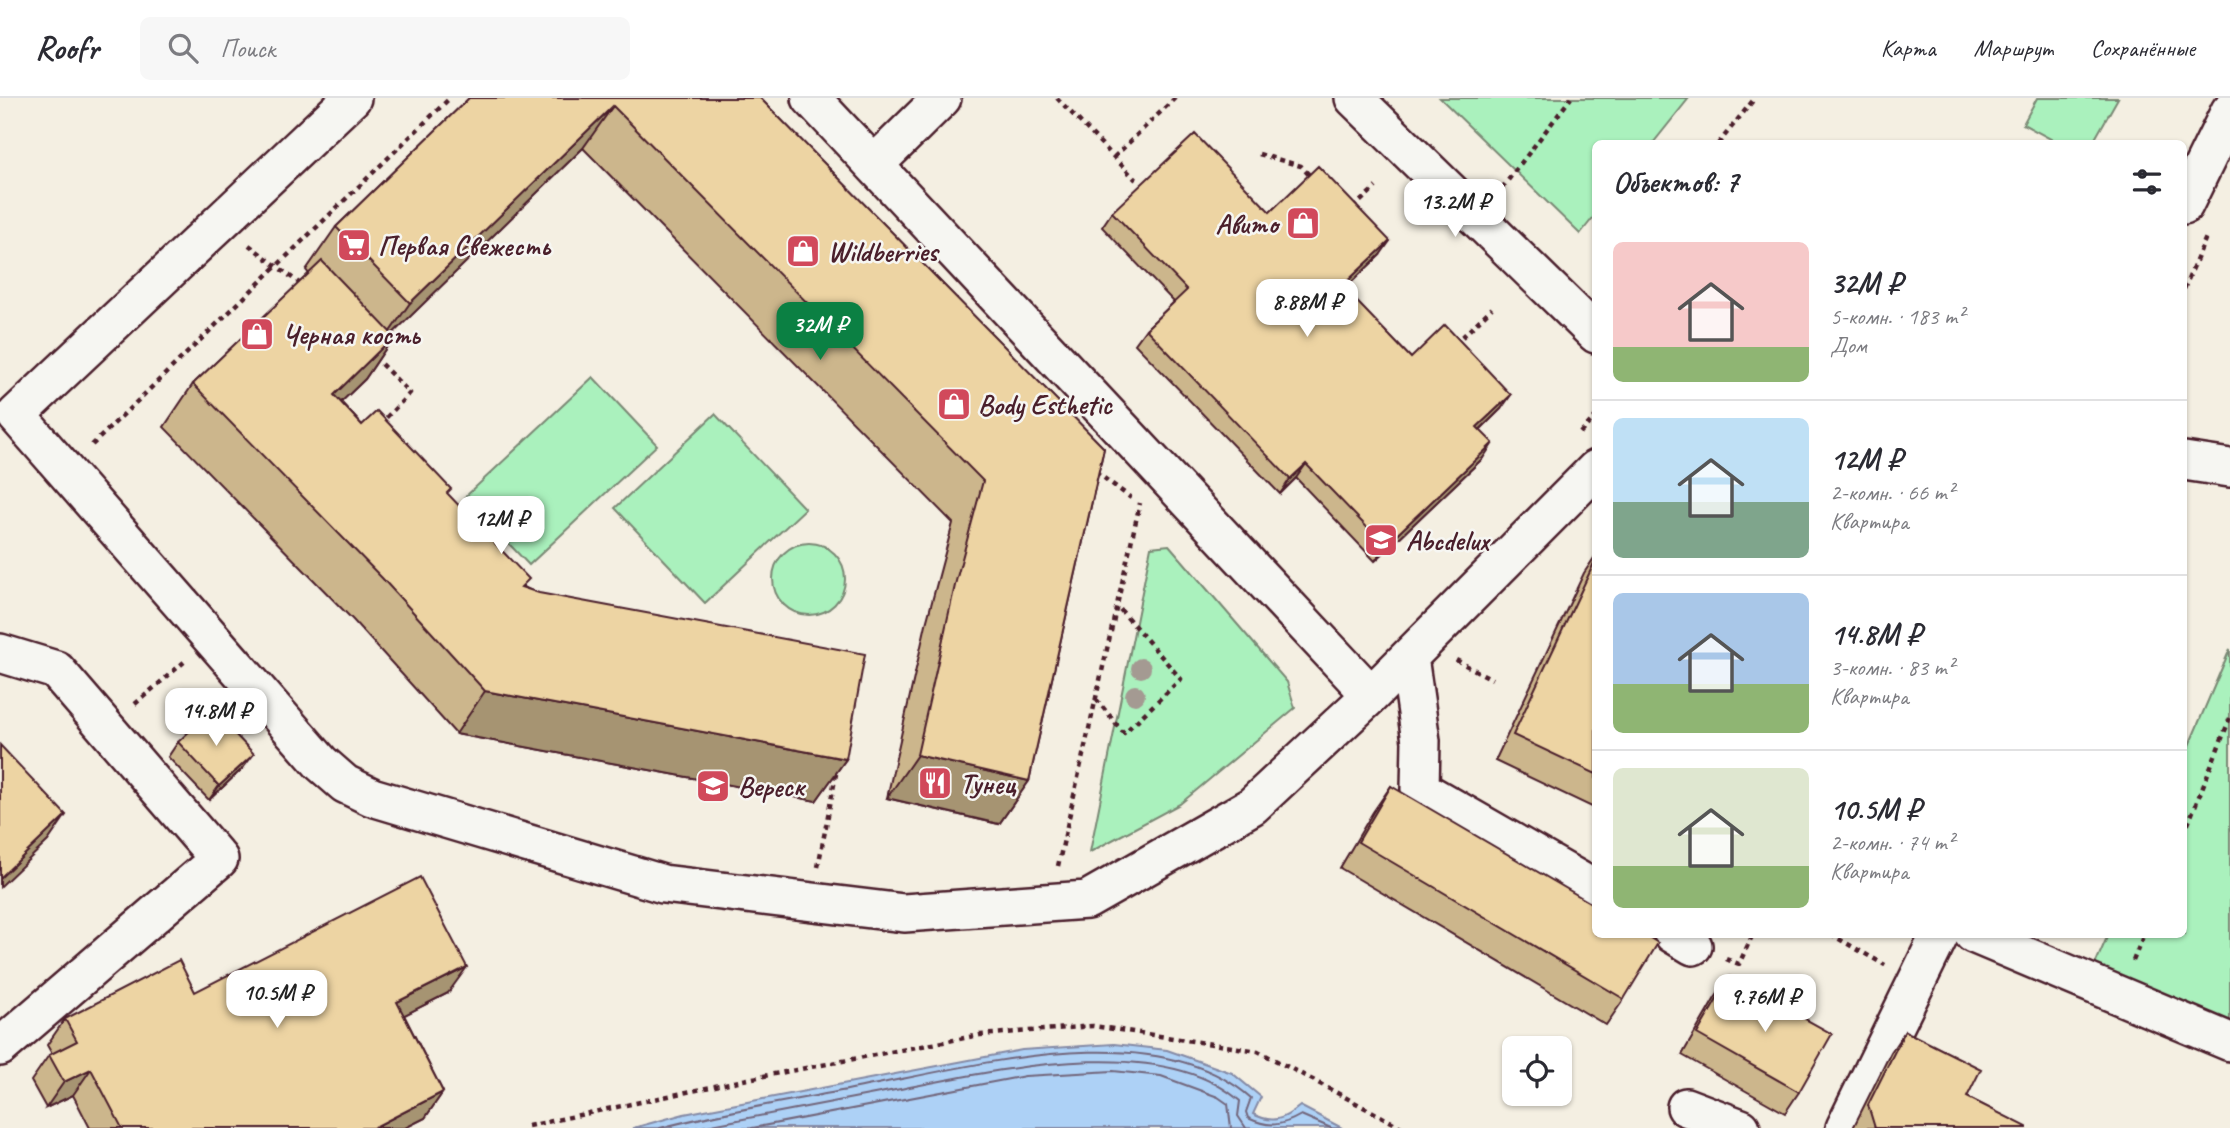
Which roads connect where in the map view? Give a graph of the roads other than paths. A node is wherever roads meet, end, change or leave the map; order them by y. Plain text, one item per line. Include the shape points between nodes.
1 (352, 98) edge
2 (811, 98) edge
3 (943, 98) edge
4 (1354, 98) edge
5 (2230, 111) edge
6 (874, 165) junction
7 (2187, 199) edge
8 (1591, 320) edge
9 (2187, 461) edge
10 (2230, 468) edge
11 (1589, 488) edge
12 (0, 653) edge
13 (1409, 657) junction
14 (1371, 695) junction
15 (1592, 888) edge
16 (1938, 938) edge
17 (1983, 938) edge
18 (2230, 1042) edge
19 (0, 1047) edge
20 (1686, 1107) dead end
21 (1741, 1128) edge
22 (1845, 1128) edge

1 - 14 street via 16,415 321,763 345,784 372,797 663,884 904,914 1087,900 1252,806
2 - 6 street
3 - 6 street
4 - 8 street
5 - 7 street
6 - 14 street
9 - 10 street
11 - 13 street
12 - 19 street via 56,670 219,859
13 - 14 street
13 - 15 street via 1421,741 1420,789
16 - 22 street
17 - 18 street
20 - 21 street

